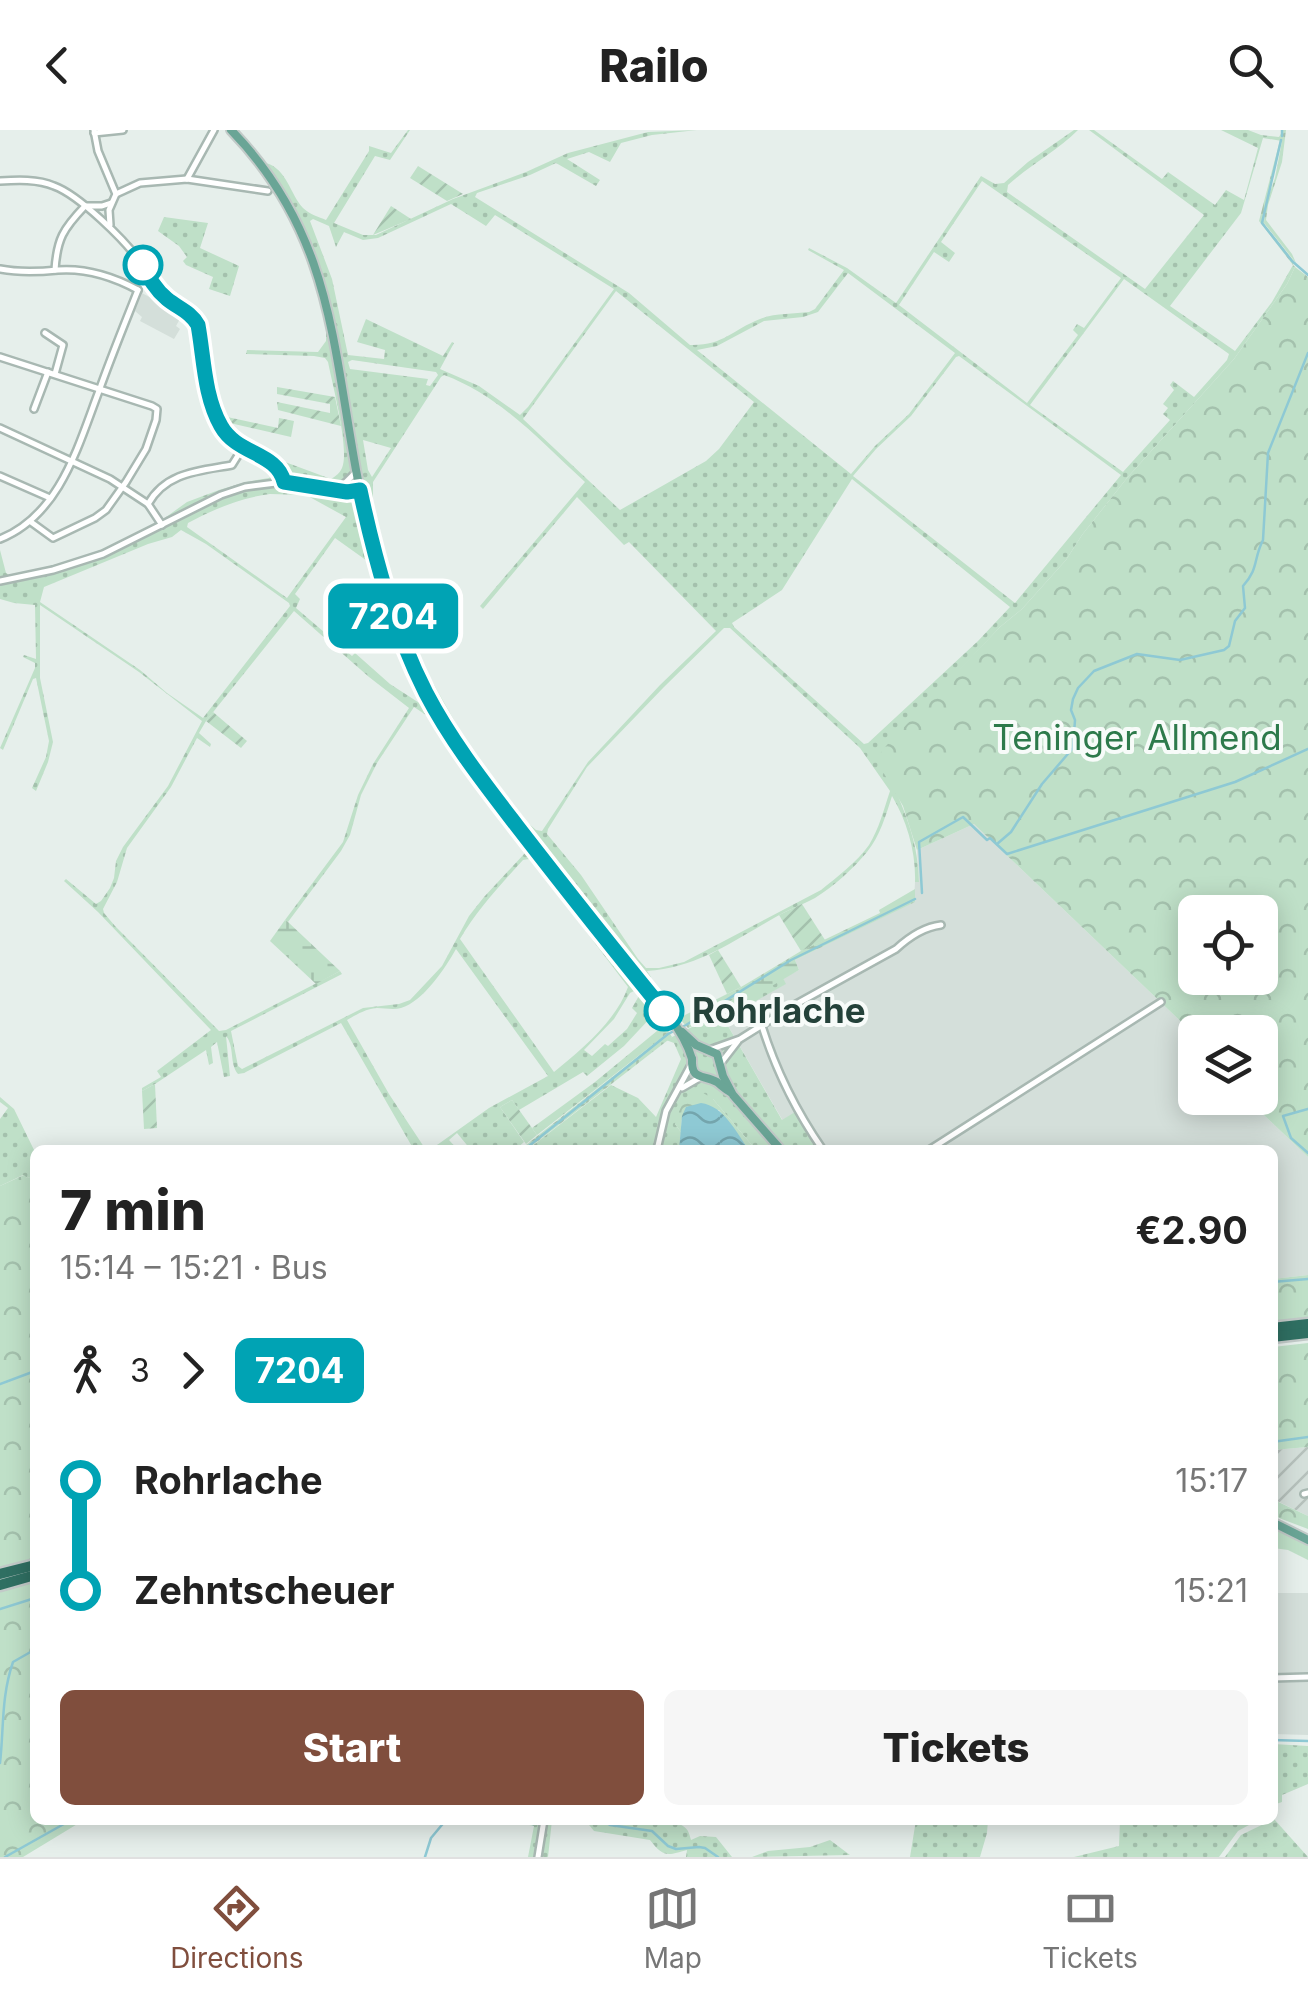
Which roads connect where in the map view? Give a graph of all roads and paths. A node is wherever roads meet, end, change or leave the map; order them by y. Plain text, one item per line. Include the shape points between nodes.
1 (123, 130) edge
2 (214, 130) edge
3 (231, 130) edge
4 (94, 131) edge
5 (187, 179) junction
6 (0, 181) edge
7 (268, 191) dead end
8 (116, 194) junction
9 (111, 203) junction
10 (84, 206) junction
11 (111, 228) junction
12 (0, 269) edge
13 (55, 270) junction
14 (153, 284) junction
15 (138, 290) junction
16 (45, 332) dead end
17 (0, 357) edge
18 (52, 373) junction
19 (100, 389) junction
20 (34, 409) dead end
21 (0, 428) edge
22 (242, 448) junction
23 (72, 460) junction
24 (356, 471) junction
25 (0, 476) edge
26 (284, 482) junction
27 (122, 488) junction
28 (338, 490) junction
29 (360, 490) junction
30 (50, 498) junction
31 (148, 504) junction
32 (31, 522) junction
33 (162, 524) junction
34 (2, 536) edge
35 (0, 581) edge
36 (941, 925) dead end
37 (1162, 1002) dead end
38 (762, 1026) junction
39 (677, 1028) junction
40 (740, 1039) junction
41 (708, 1049) junction
42 (691, 1062) junction
43 (720, 1066) junction
44 (703, 1078) junction
45 (675, 1094) junction
46 (733, 1095) junction
47 (658, 1145) edge
48 (777, 1145) edge
49 (820, 1145) edge
50 (937, 1145) edge
51 (1308, 1324) edge
52 (1278, 1327) edge
53 (1308, 1333) edge
54 (1278, 1337) edge
55 (1278, 1525) edge
56 (1308, 1540) edge
57 (30, 1566) edge
58 (0, 1574) edge
59 (30, 1576) edge
60 (0, 1585) edge
61 (1278, 1678) edge
62 (1308, 1678) edge
63 (543, 1825) edge
64 (538, 1857) edge

1 - 4 street
2 - 5 street
3 - 24 main road via 277,186 312,254
4 - 8 street
5 - 7 street
5 - 8 street
6 - 10 street via 50,184
8 - 9 street
9 - 10 street
9 - 11 street
10 - 11 street
10 - 13 street via 60,237
11 - 14 street
12 - 13 street
13 - 15 street via 91,273
14 - 15 street
14 - 22 street via 198,325 214,411
15 - 19 street
16 - 18 street via 63,345
17 - 18 street
18 - 19 street
18 - 20 street
19 - 23 street
19 - 27 street via 157,409 146,448
21 - 23 street
22 - 26 street via 275,464
22 - 31 street via 232,465 185,474 158,488
23 - 27 street
23 - 30 street
24 - 28 street
24 - 29 main road
25 - 30 street
26 - 28 street
26 - 33 street via 220,495
27 - 31 street
27 - 32 street via 101,514 58,538
28 - 29 street
29 - 39 main road via 400,636 440,718
30 - 32 street
31 - 33 street
32 - 34 street
33 - 35 street via 77,564
36 - 38 street
37 - 50 street
38 - 40 street
38 - 49 street via 784,1084
39 - 41 main road
39 - 42 main road
40 - 41 street
40 - 43 street
41 - 42 main road
41 - 43 main road
42 - 44 main road
42 - 45 street
43 - 44 main road
43 - 46 main road
44 - 45 street
44 - 46 main road
45 - 47 street
46 - 48 main road
51 - 52 highway
53 - 54 highway
55 - 56 main road
57 - 58 highway
59 - 60 highway
61 - 62 street
63 - 64 street

